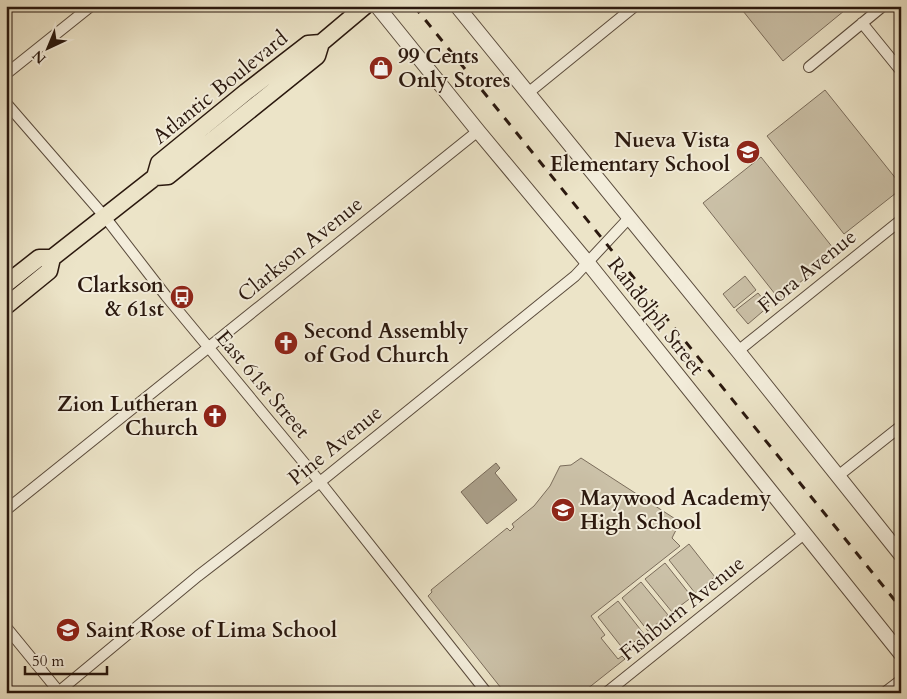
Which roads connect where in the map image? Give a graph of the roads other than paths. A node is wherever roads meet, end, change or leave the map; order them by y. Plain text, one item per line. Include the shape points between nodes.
1 (91, 6) edge
2 (365, 6) edge
3 (377, 6) edge
4 (457, 6) edge
5 (635, 6) edge
6 (883, 6) edge
7 (862, 23) junction
8 (809, 67) dead end
9 (901, 71) edge
10 (6, 74) edge
11 (528, 93) junction
12 (6, 103) edge
13 (478, 131) junction
14 (105, 217) junction
15 (629, 218) junction
16 (901, 220) edge
17 (52, 258) junction
18 (588, 263) junction
19 (6, 284) edge
20 (6, 306) edge
21 (208, 347) junction
22 (738, 351) junction
23 (901, 426) edge
24 (838, 476) junction
25 (320, 482) junction
26 (6, 510) edge
27 (804, 534) junction
28 (901, 555) edge
29 (6, 627) edge
30 (901, 654) edge
31 (901, 680) edge
32 (58, 692) edge
33 (488, 693) edge
34 (606, 693) edge
35 (884, 693) edge

1 - 10 street
2 - 14 main road, Atlantic Boulevard via 321,43 308,44 239,97 159,163 155,177
3 - 13 street, Randolph Street
4 - 11 street, Randolph Street
5 - 11 street
6 - 7 street
7 - 8 street
7 - 9 street
11 - 15 street, Randolph Street
12 - 14 street, East 61st Street
13 - 18 street, Randolph Street
13 - 21 street, Clarkson Avenue
14 - 17 main road, Atlantic Boulevard
14 - 21 street, East 61st Street
15 - 18 street, Pine Avenue
15 - 22 street, Randolph Street
16 - 22 street, Flora Avenue
17 - 19 main road, Atlantic Boulevard via 38,258
17 - 20 main road, Atlantic Boulevard via 49,271
18 - 25 street, Pine Avenue
18 - 27 street, Randolph Street
21 - 25 street, East 61st Street
21 - 26 street, Clarkson Avenue
22 - 24 street, Randolph Street
23 - 24 street
24 - 28 street, Randolph Street
25 - 32 street, Pine Avenue via 198,576
25 - 33 street, East 61st Street
27 - 30 street, Randolph Street
27 - 34 street, Fishburn Avenue
29 - 32 street
31 - 35 street

